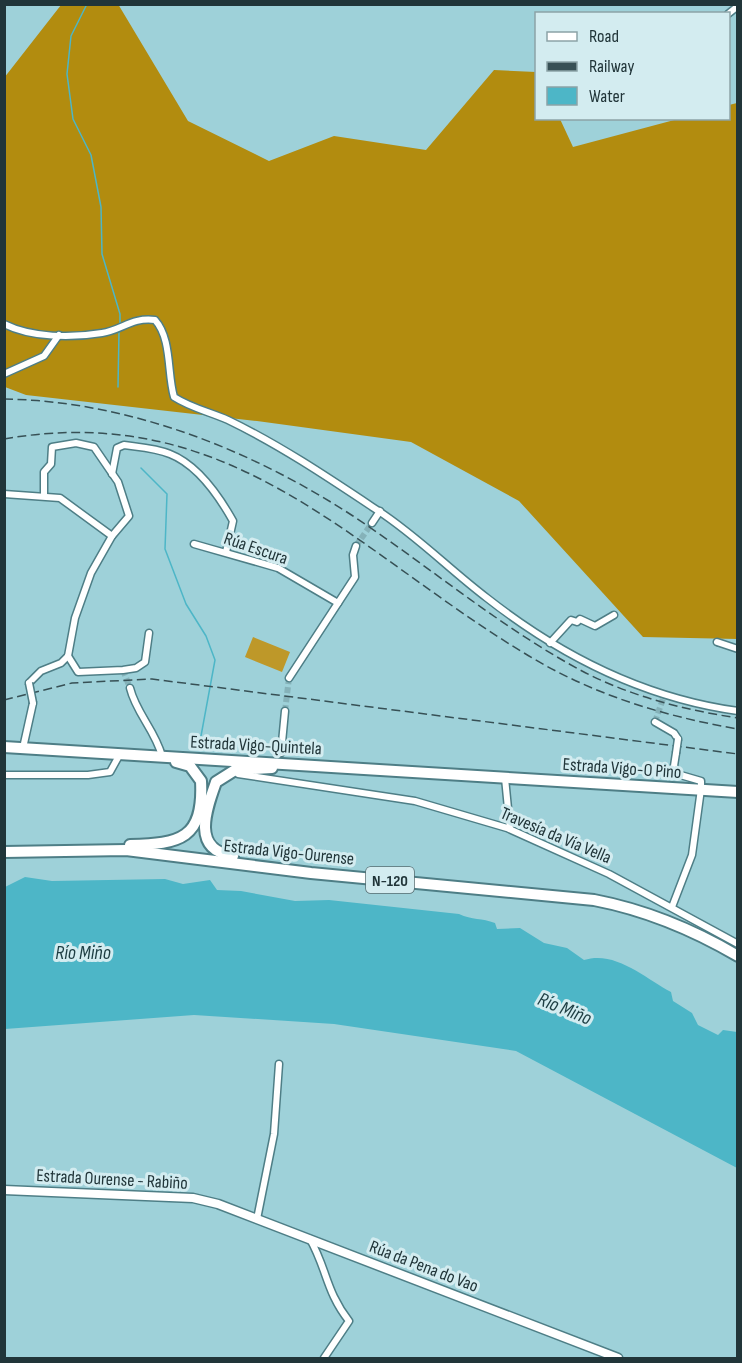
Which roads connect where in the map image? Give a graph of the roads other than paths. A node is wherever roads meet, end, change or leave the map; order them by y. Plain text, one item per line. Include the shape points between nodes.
1 (4, 324) edge
2 (59, 335) junction
3 (4, 374) edge
4 (112, 474) junction
5 (4, 494) edge
6 (44, 496) junction
7 (380, 512) junction
8 (372, 523) tunnel mouth
9 (112, 536) junction
10 (194, 544) dead end
11 (356, 546) tunnel mouth
12 (226, 552) junction
13 (338, 603) junction
14 (614, 615) dead end
15 (149, 633) dead end
16 (717, 642) dead end
17 (550, 644) junction
18 (738, 649) edge
19 (68, 656) junction
20 (289, 678) tunnel mouth
21 (130, 688) tunnel mouth
22 (285, 711) tunnel mouth
23 (738, 711) edge
24 (655, 722) dead end
25 (4, 747) edge
26 (23, 748) junction
27 (120, 753) junction
28 (281, 753) junction
29 (162, 756) junction
30 (267, 762) junction
31 (303, 764) junction
32 (350, 766) junction
33 (279, 768) junction
34 (230, 773) junction
35 (4, 775) edge
36 (505, 777) junction
37 (278, 780) junction
38 (701, 789) junction
39 (738, 792) edge
40 (510, 829) junction
41 (31, 850) junction
42 (4, 852) edge
43 (400, 881) junction
44 (672, 907) junction
45 (738, 944) edge
46 (738, 956) edge
47 (279, 1064) dead end
48 (4, 1191) edge
49 (218, 1204) joint
50 (257, 1219) junction
51 (310, 1239) junction
52 (618, 1358) edge
53 (324, 1359) edge

1 - 2 street via 16,330
2 - 3 street via 45,356
2 - 7 street via 103,333 141,318 155,320 164,330 174,397 189,407 227,420 315,469
4 - 6 street via 87,443 52,447 51,464 44,472
4 - 9 street via 129,516
4 - 12 street via 117,448 124,445 168,453 188,464 232,521
5 - 6 street
6 - 9 street via 69,503
7 - 8 street
7 - 17 street
9 - 19 street via 91,573 75,618
10 - 12 street, Rúa Escura
11 - 13 street via 355,577
12 - 13 street, Rúa Escura via 279,567
13 - 20 street
14 - 17 street via 595,626 580,619 571,620
15 - 19 street via 145,662 136,668 78,672
16 - 18 street
17 - 23 street via 620,679
19 - 26 street, bridge via 41,671 29,683 33,703
21 - 29 street via 134,706 157,737
22 - 28 street
24 - 38 street, bridge via 678,739 674,766 677,774 701,781
25 - 26 highway, Estrada Vigo-Quintela
26 - 27 highway, Estrada Vigo-Quintela
27 - 29 highway, Estrada Vigo-Quintela
27 - 35 street via 110,772
27 - 41 highway via 133,759 184,762 197,774 201,787 198,814 188,833 176,841 157,844
28 - 30 street
28 - 31 street
29 - 30 highway, Estrada Vigo-Quintela
30 - 31 highway, Estrada Vigo-Quintela
31 - 32 highway, Estrada Vigo-Quintela
32 - 33 highway
32 - 36 highway, Estrada Vigo-Quintela
33 - 34 highway
33 - 37 street
34 - 37 street, Travesía da Vía Vella
34 - 43 highway via 216,782 204,826 206,839 221,854
36 - 38 highway, Estrada Vigo-O Pino
36 - 40 street
37 - 40 street, Travesía da Vía Vella via 415,801
38 - 39 highway, Estrada Vigo-O Pino
38 - 44 street via 692,855
40 - 44 street, Travesía da Vía Vella via 609,873
41 - 42 highway, Estrada Vigo-Ourense / N-120
41 - 43 highway, Estrada Vigo-Ourense / N-120 via 126,850
43 - 46 highway, Estrada Vigo-Ourense / N-120 via 630,907 704,936
44 - 45 street, Travesía da Vía Vella
47 - 50 street via 274,1134
48 - 49 main road, Estrada Ourense - Rabiño via 193,1198
49 - 50 main road, Rúa da Pena do Vao
50 - 51 main road, Rúa da Pena do Vao
51 - 52 main road, Rúa da Pena do Vao
51 - 53 street via 331,1296 349,1321

